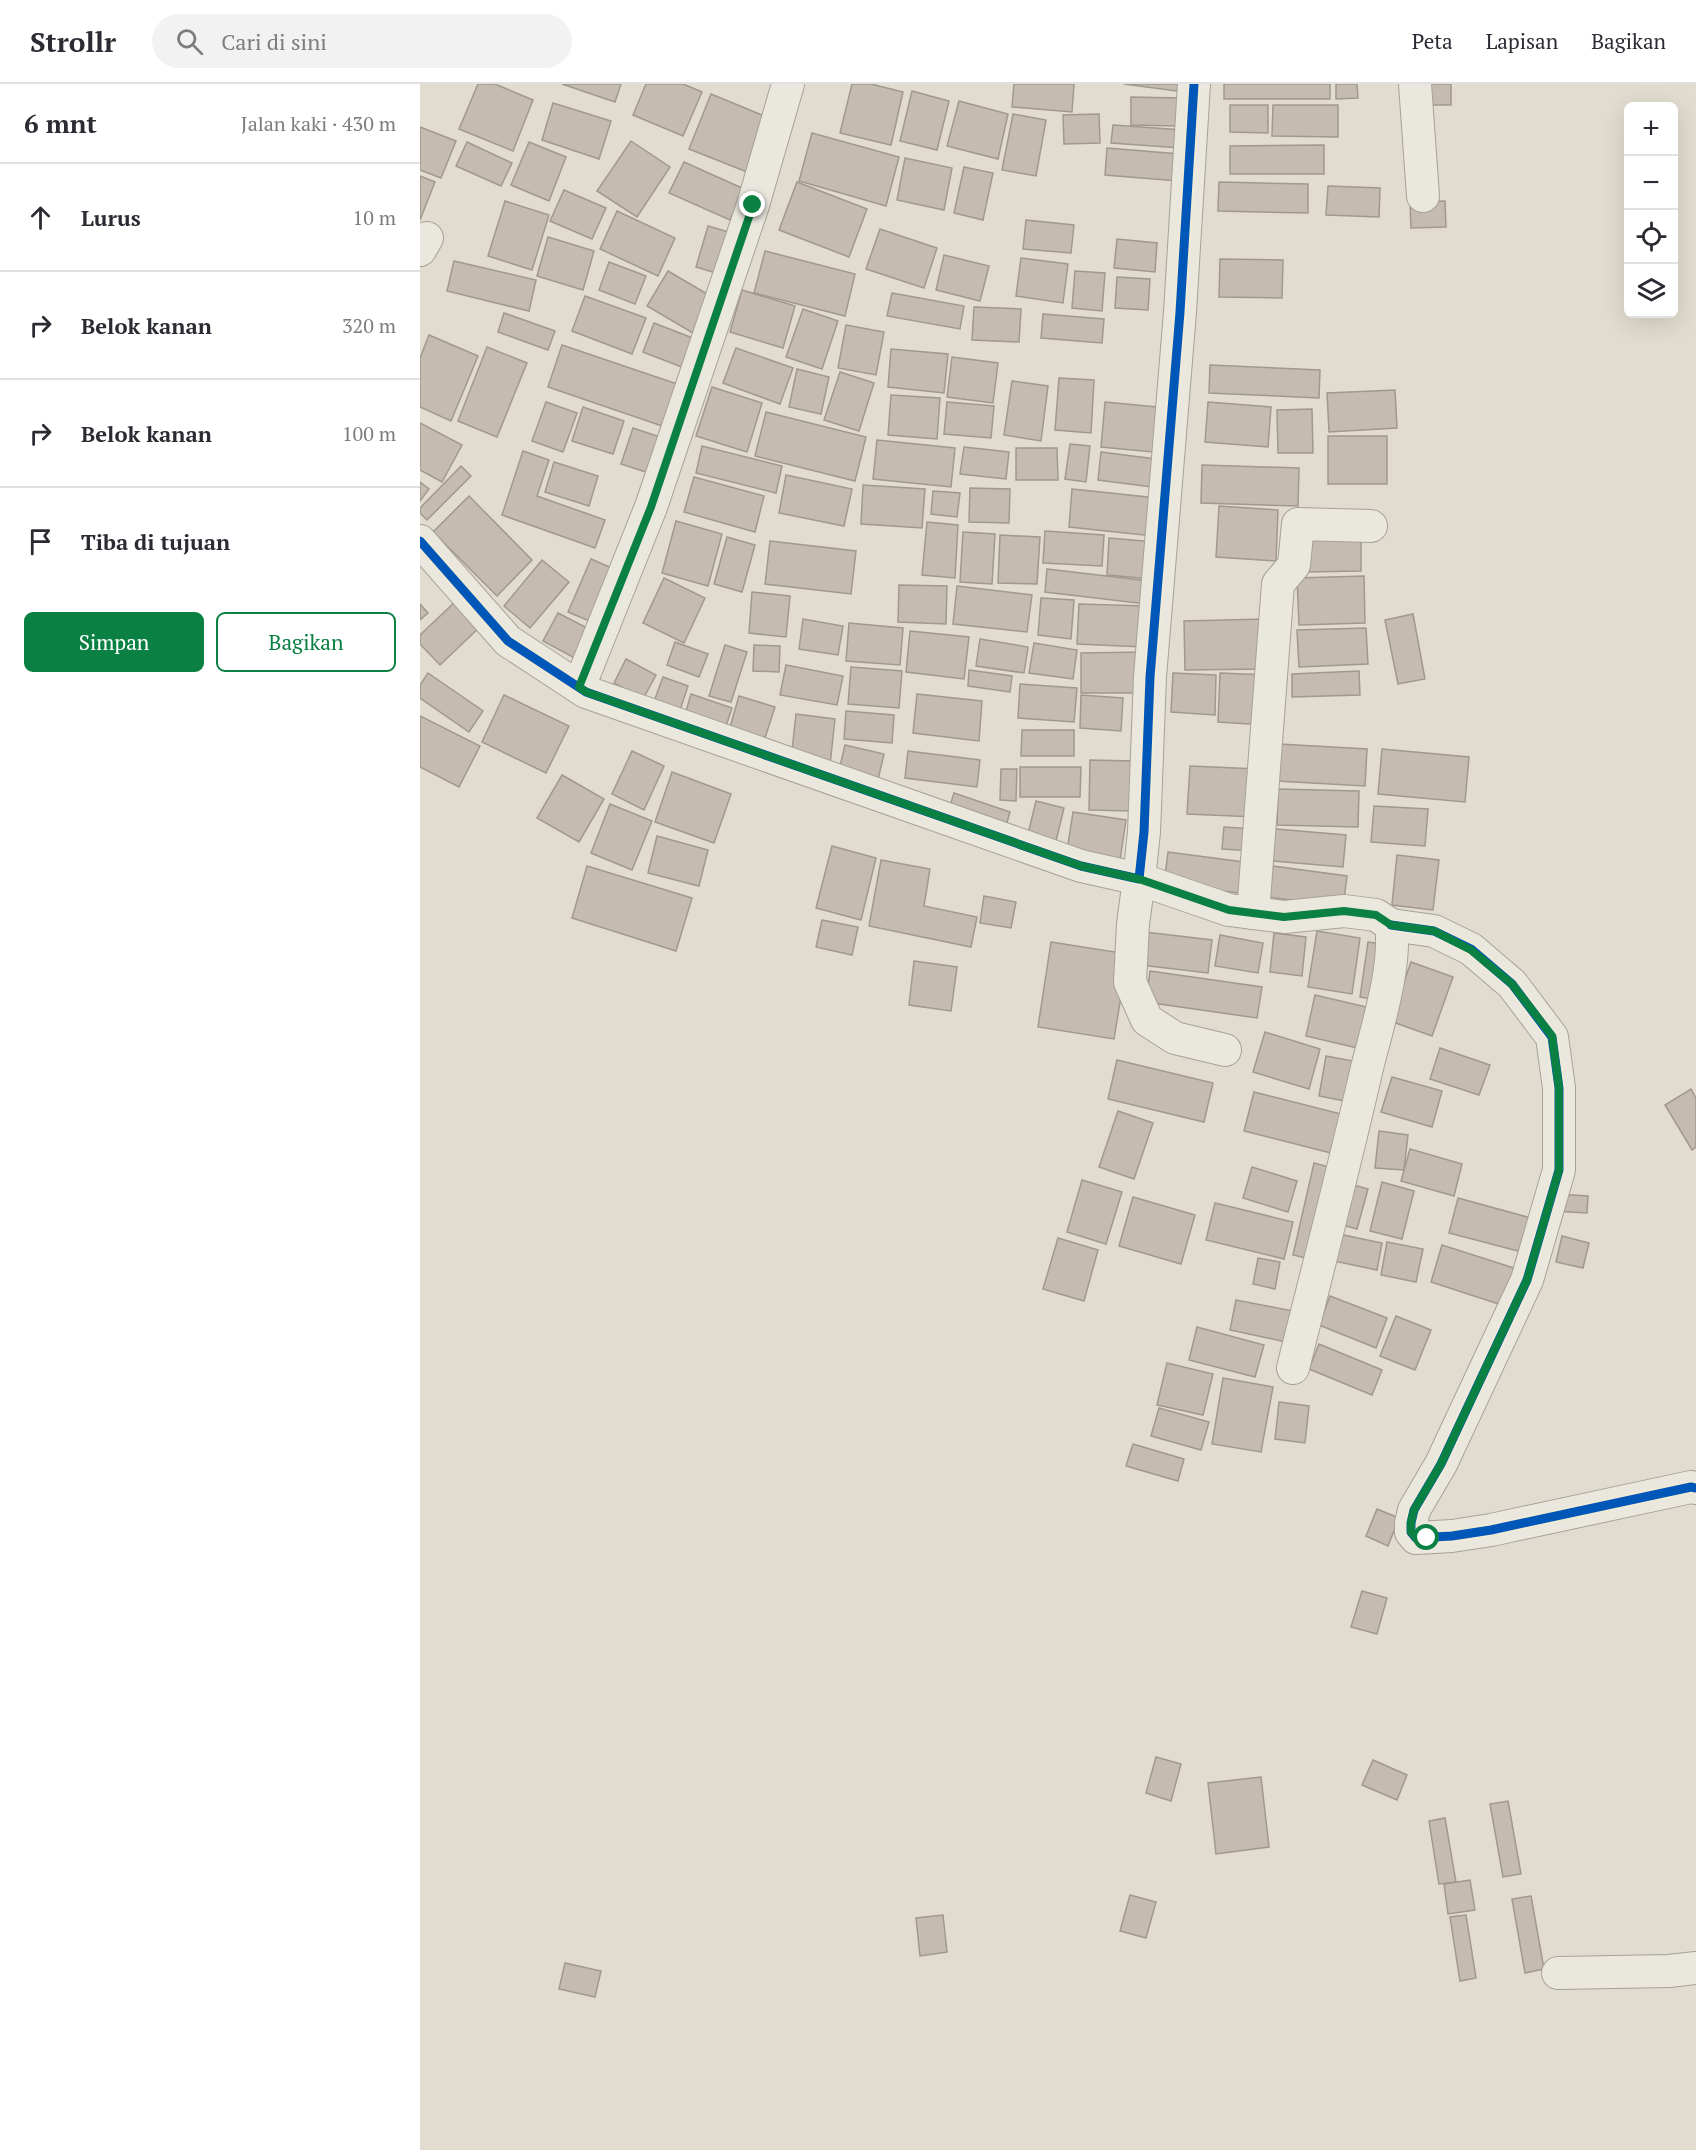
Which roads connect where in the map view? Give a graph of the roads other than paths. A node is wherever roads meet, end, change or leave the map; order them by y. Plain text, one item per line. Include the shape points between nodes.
1 (788, 84) edge
2 (1194, 84) edge
3 (1415, 84) edge
4 (1423, 195) dead end
5 (1371, 526) dead end
6 (420, 541) edge
7 (579, 687) junction
8 (1139, 879) junction
9 (1253, 913) junction
10 (1391, 925) junction
11 (1225, 1050) dead end
12 (1293, 1368) dead end
13 (1696, 1488) edge
14 (1696, 1968) edge
15 (1558, 1973) dead end

1 - 7 street via 753,205 651,507
2 - 8 street
3 - 4 street
5 - 9 street via 1298,524 1294,565 1278,584
6 - 7 street via 508,641
7 - 8 street via 1081,866
8 - 9 street via 1229,910
8 - 11 street via 1130,982 1148,1020 1175,1038
9 - 10 street via 1284,917 1344,911 1376,915
10 - 12 street via 1389,968 1375,1034
10 - 13 street via 1434,931 1471,950 1512,984 1552,1036 1559,1088 1559,1170 1527,1280 1441,1464 1414,1510 1411,1532 1416,1538 1462,1534
14 - 15 street

